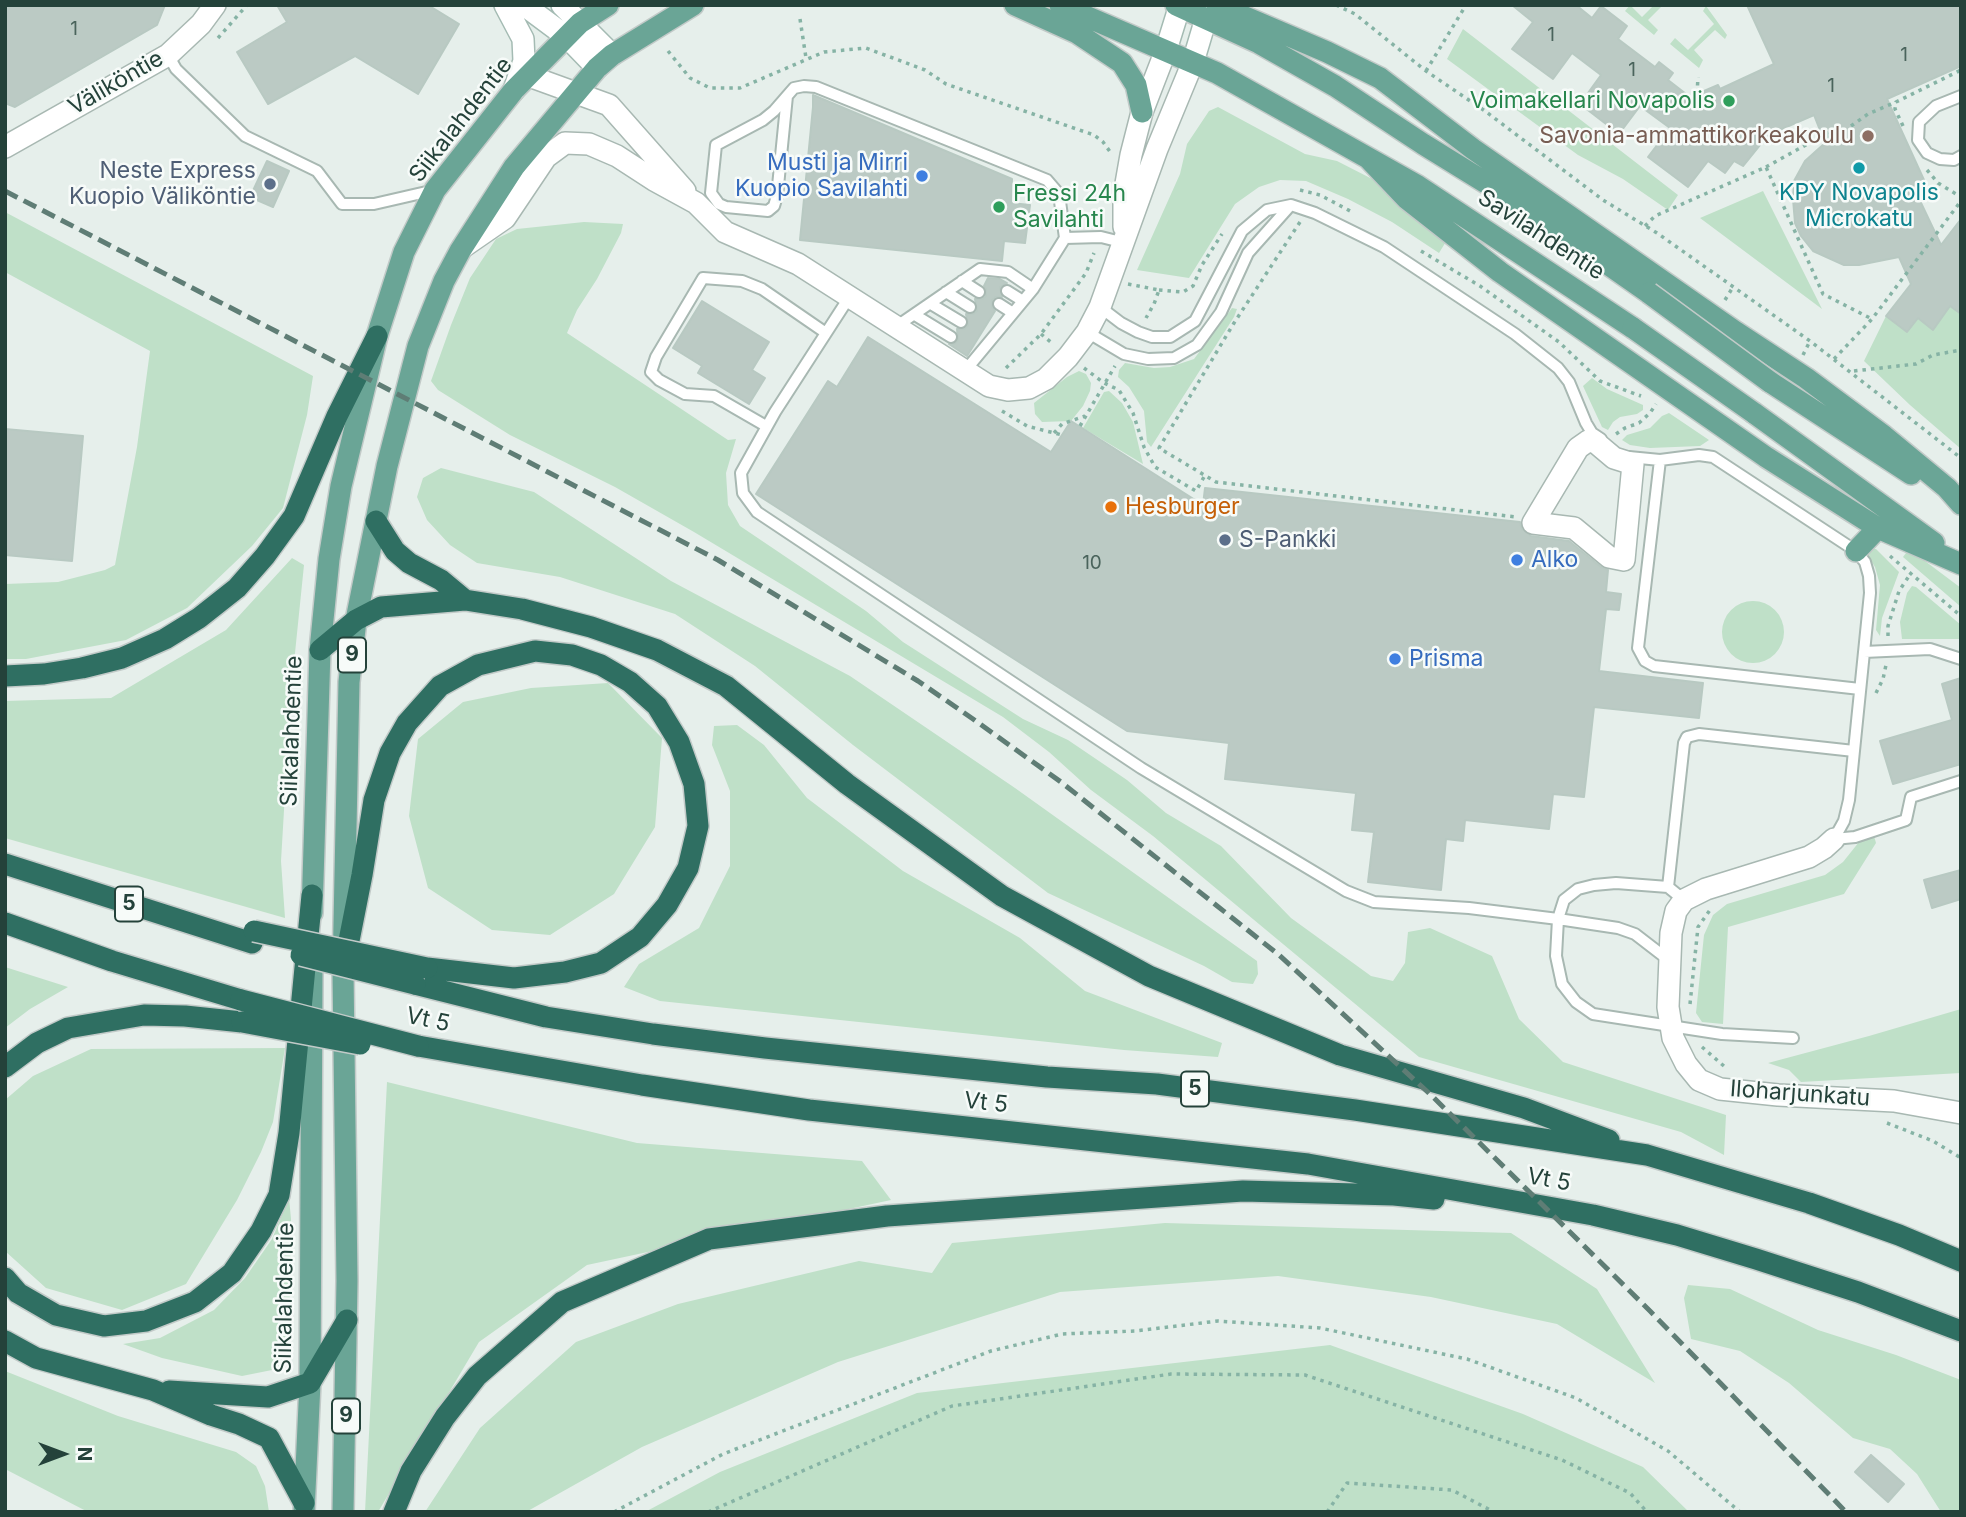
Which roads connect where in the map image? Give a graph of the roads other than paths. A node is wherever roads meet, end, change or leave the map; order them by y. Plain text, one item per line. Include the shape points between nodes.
1 (215, 5) edge
2 (505, 5) edge
3 (524, 5) edge
4 (562, 5) edge
5 (608, 5) edge
6 (693, 5) edge
7 (1015, 5) edge
8 (1060, 5) edge
9 (1179, 6) edge
10 (1211, 10) edge
11 (573, 30) junction
12 (1166, 50) junction
13 (168, 55) junction
14 (604, 62) junction
15 (1193, 62) junction
16 (521, 83) junction
17 (576, 93) junction
18 (787, 96) junction
19 (1961, 96) edge
20 (1142, 112) junction
21 (5, 147) edge
22 (1961, 156) edge
23 (1369, 159) junction
24 (435, 190) junction
25 (695, 203) junction
26 (1291, 205) junction
27 (726, 206) junction
28 (726, 232) junction
29 (1065, 238) junction
30 (1125, 243) junction
31 (463, 247) junction
32 (975, 272) junction
33 (988, 279) dead end
34 (962, 281) junction
35 (1033, 289) junction
36 (1007, 291) dead end
37 (946, 292) junction
38 (979, 292) dead end
39 (850, 296) junction
40 (1023, 301) junction
41 (931, 304) junction
42 (999, 304) dead end
43 (970, 307) dead end
44 (1100, 307) junction
45 (1013, 313) junction
46 (990, 319) dead end
47 (906, 321) junction
48 (961, 322) dead end
49 (1002, 326) junction
50 (1087, 332) junction
51 (826, 333) junction
52 (377, 336) junction
53 (951, 337) dead end
54 (965, 371) junction
55 (766, 426) junction
56 (1660, 460) junction
57 (1961, 504) edge
58 (1961, 510) edge
59 (1535, 519) joint
60 (376, 521) junction
61 (1878, 528) junction
62 (1856, 551) junction
63 (1961, 563) edge
64 (465, 600) junction
65 (356, 620) junction
66 (320, 650) junction
67 (1864, 652) junction
68 (1961, 659) edge
69 (5, 676) edge
70 (1860, 689) junction
71 (1854, 751) junction
72 (1961, 781) edge
73 (1833, 839) junction
74 (5, 863) edge
75 (1676, 893) junction
76 (312, 895) junction
77 (1558, 919) junction
78 (5, 923) edge
79 (1670, 962) junction
80 (343, 972) junction
81 (421, 976) junction
82 (1671, 1026) junction
83 (1793, 1038) dead end
84 (418, 1050) junction
85 (5, 1067) edge
86 (1961, 1113) edge
87 (1647, 1155) junction
88 (1593, 1215) junction
89 (1961, 1261) edge
90 (5, 1278) edge
91 (347, 1320) junction
92 (1961, 1331) edge
93 (5, 1341) edge
94 (310, 1383) junction
95 (153, 1390) junction
96 (304, 1507) edge
97 (344, 1512) edge
98 (394, 1512) edge

1 - 13 street, Väliköntie
2 - 16 street via 523,39
3 - 11 street
4 - 11 street
5 - 11 main road
6 - 14 main road
7 - 20 main road via 1077,33 1122,63 1136,85
8 - 12 main road, Savilahdentie
9 - 10 main road, Savilahdentie
9 - 12 street
10 - 15 street
10 - 57 main road via 1327,52 1380,78 1473,149 1806,378 1884,436
10 - 58 main road, Savilahdentie, bridge via 1497,188 1770,382
11 - 14 street
11 - 16 main road, Siikalahdentie / 9
12 - 15 main road, Savilahdentie
12 - 20 street
13 - 21 street, Väliköntie
13 - 24 lane via 176,69 245,136 317,171 342,204 374,204
14 - 17 main road, 9
15 - 23 main road, Savilahdentie
15 - 30 street
16 - 17 street
16 - 24 main road, Siikalahdentie / 9
17 - 25 street via 609,105
17 - 31 main road, 9 via 514,167
18 - 27 lane via 763,120 716,145 711,193
18 - 27 lane via 774,206 768,211
18 - 29 lane via 794,88 816,87 1047,180 1059,194
19 - 22 lane via 1936,106 1919,122 1917,140 1927,153 1940,159
20 - 30 street via 1124,195
23 - 61 main road via 1407,199 1662,394
23 - 63 main road, Savilahdentie, bridge via 1418,186 1633,328
24 - 52 main road, Siikalahdentie / 9 via 404,252
25 - 28 street
25 - 31 street via 617,156 589,144 565,143 546,157 505,218
26 - 44 lane via 1267,210 1242,231 1195,321 1170,337 1138,332
26 - 50 lane via 1248,253 1221,312 1197,345 1174,358 1148,359 1124,354
26 - 56 lane via 1384,247 1515,334 1559,368 1592,433 1632,458
27 - 28 lane
28 - 39 street via 798,264
29 - 30 lane via 1101,237
29 - 35 lane
30 - 44 street
31 - 60 main road, 9 via 443,281 418,346
32 - 33 lane
32 - 34 lane
32 - 35 lane via 1008,272
34 - 37 lane
34 - 38 lane
35 - 40 lane
36 - 40 lane
37 - 41 lane
37 - 43 lane
39 - 47 street
39 - 51 lane
40 - 45 lane
41 - 47 lane
41 - 48 lane
42 - 45 lane
44 - 50 street
45 - 49 lane
46 - 49 lane
47 - 53 lane
47 - 54 street
49 - 54 lane via 985,337
50 - 54 street via 1046,379 1028,388 989,386
51 - 55 lane
51 - 55 lane via 762,289 742,281 703,278 651,372 685,394 714,396
52 - 66 main road, Siikalahdentie / 9 via 341,486
52 - 69 highway via 294,516 237,588 165,639 122,657 69,670
55 - 77 lane via 741,473 743,493 757,512 1141,768 1314,873 1374,902
56 - 62 lane via 1713,457
56 - 70 lane via 1638,648 1645,661 1654,666
59 - 59 street via 1533,523 1574,528 1609,557 1624,560 1633,464 1588,441 1578,448
60 - 64 highway via 395,551
60 - 65 main road, 9
61 - 62 main road
61 - 63 main road
62 - 67 lane via 1869,576
64 - 65 highway via 381,607
64 - 87 highway via 591,627 657,650 726,686 847,784 1002,896 1149,976 1340,1055 1524,1108
65 - 66 highway
65 - 80 main road, 9 via 349,682
66 - 76 main road, Siikalahdentie / 9
67 - 68 lane via 1930,649
67 - 70 lane
70 - 71 lane
71 - 73 lane via 1844,821
71 - 75 lane via 1699,734 1687,737
72 - 73 lane via 1911,797 1906,820 1855,837
73 - 75 street via 1810,857 1706,889
74 - 81 highway, Vt 5 / 5, bridge via 253,937
75 - 77 lane via 1616,883 1578,889 1564,900
75 - 79 street, Iloharjunkatu
76 - 90 highway via 279,1195 232,1273 183,1307 146,1321 104,1326 56,1315 18,1293
76 - 94 main road, Siikalahdentie / 9
77 - 79 lane via 1634,934
77 - 82 lane via 1560,975 1576,1002 1593,1014
78 - 84 highway, Vt 5, bridge via 112,961
79 - 82 street, Iloharjunkatu
80 - 81 highway via 374,800 390,753 407,723 440,686 478,665 535,651 572,655 630,682 657,706 679,741 694,784 698,827 688,868 667,905 640,937 601,963 514,978
80 - 91 main road, 9
81 - 87 highway, Vt 5 / 5 via 546,1017 653,1034 980,1070 1157,1084
82 - 83 lane
82 - 86 street, Iloharjunkatu via 1686,1064 1699,1080 1720,1089 1894,1101
84 - 85 highway, bridge via 242,1022 144,1015 68,1028 37,1043
84 - 88 highway, Vt 5 via 810,1110 1307,1164
87 - 89 highway, Vt 5 / 5 via 1809,1203
88 - 92 highway, Vt 5 via 1756,1259
88 - 98 highway via 1394,1195 1243,1191 887,1216 709,1239 562,1302 505,1351 477,1376 446,1417 411,1471
91 - 94 highway
91 - 97 main road, 9
93 - 95 highway via 36,1358
94 - 95 highway via 268,1396
94 - 96 main road, Siikalahdentie / 9
95 - 96 highway via 269,1438

